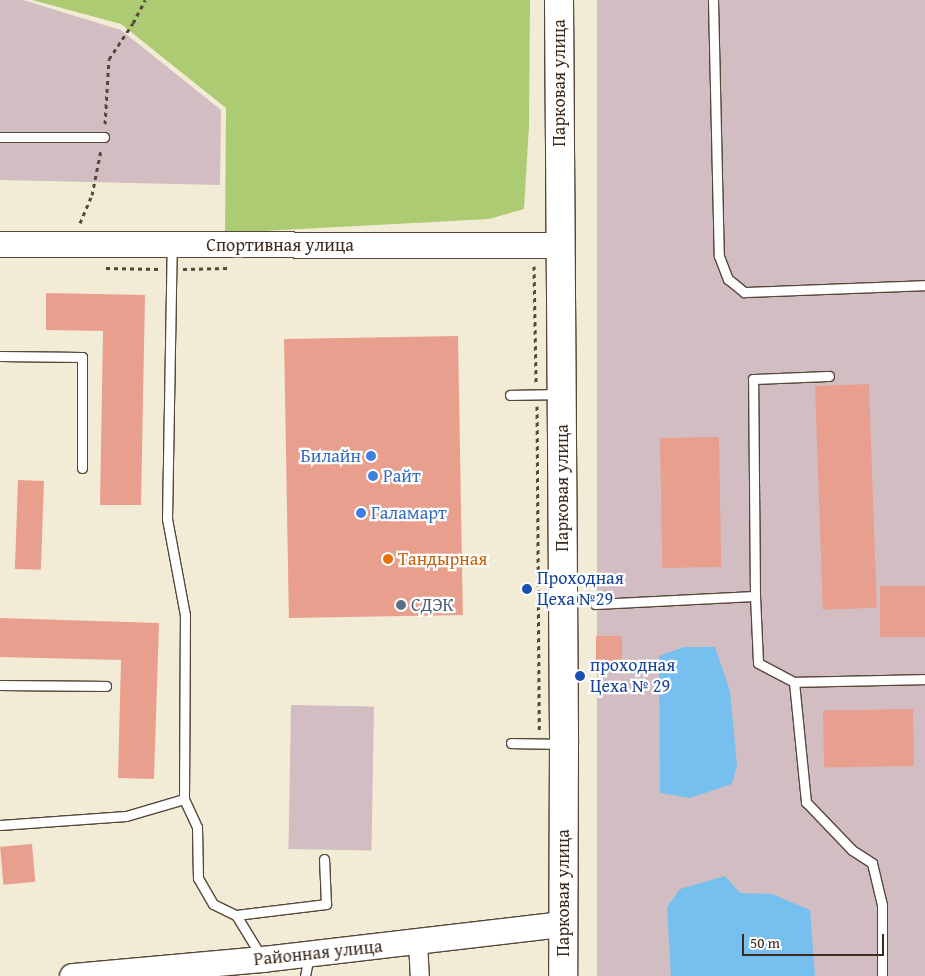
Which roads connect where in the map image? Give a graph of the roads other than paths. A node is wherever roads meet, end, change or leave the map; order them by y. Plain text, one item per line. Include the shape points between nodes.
1 (559, 0) edge
2 (713, 0) edge
3 (0, 137) edge
4 (104, 137) road end
5 (0, 244) edge
6 (172, 245) junction
7 (560, 245) junction
8 (925, 285) edge
9 (0, 356) edge
10 (830, 376) dead end
11 (561, 394) junction
12 (510, 395) dead end
13 (82, 468) dead end
14 (755, 596) junction
15 (594, 604) dead end
16 (925, 679) edge
17 (794, 682) junction
18 (0, 686) edge
19 (106, 686) dead end
20 (511, 743) dead end
21 (564, 744) junction
22 (184, 799) junction
23 (0, 825) edge
24 (324, 859) dead end
25 (236, 915) junction
26 (563, 924) junction
27 (418, 942) junction
28 (263, 959) junction
29 (307, 965) edge
30 (72, 976) edge
31 (420, 976) edge
32 (562, 976) edge
33 (882, 976) edge

1 - 7 main road, Парковая улица
2 - 8 lane via 719,256 728,279 744,292
3 - 4 lane
5 - 6 street, Спортивная улица
6 - 7 street, Спортивная улица
6 - 22 lane via 168,519 186,615
7 - 11 main road, Парковая улица
9 - 13 lane via 82,357
10 - 14 lane via 753,379
11 - 12 lane
11 - 21 main road, Парковая улица
14 - 15 lane
14 - 17 lane via 758,663
16 - 17 lane
17 - 33 lane via 806,802 852,850 872,863 882,905
18 - 19 lane
20 - 21 lane
21 - 26 main road, Парковая улица
22 - 23 lane via 126,816
22 - 25 lane via 197,827 198,878 213,904
24 - 25 lane via 326,904
25 - 28 lane
26 - 27 street, Районная улица
26 - 32 main road, Парковая улица
27 - 29 street, Районная улица
27 - 31 street
28 - 29 street, Районная улица
28 - 30 street, Районная улица

